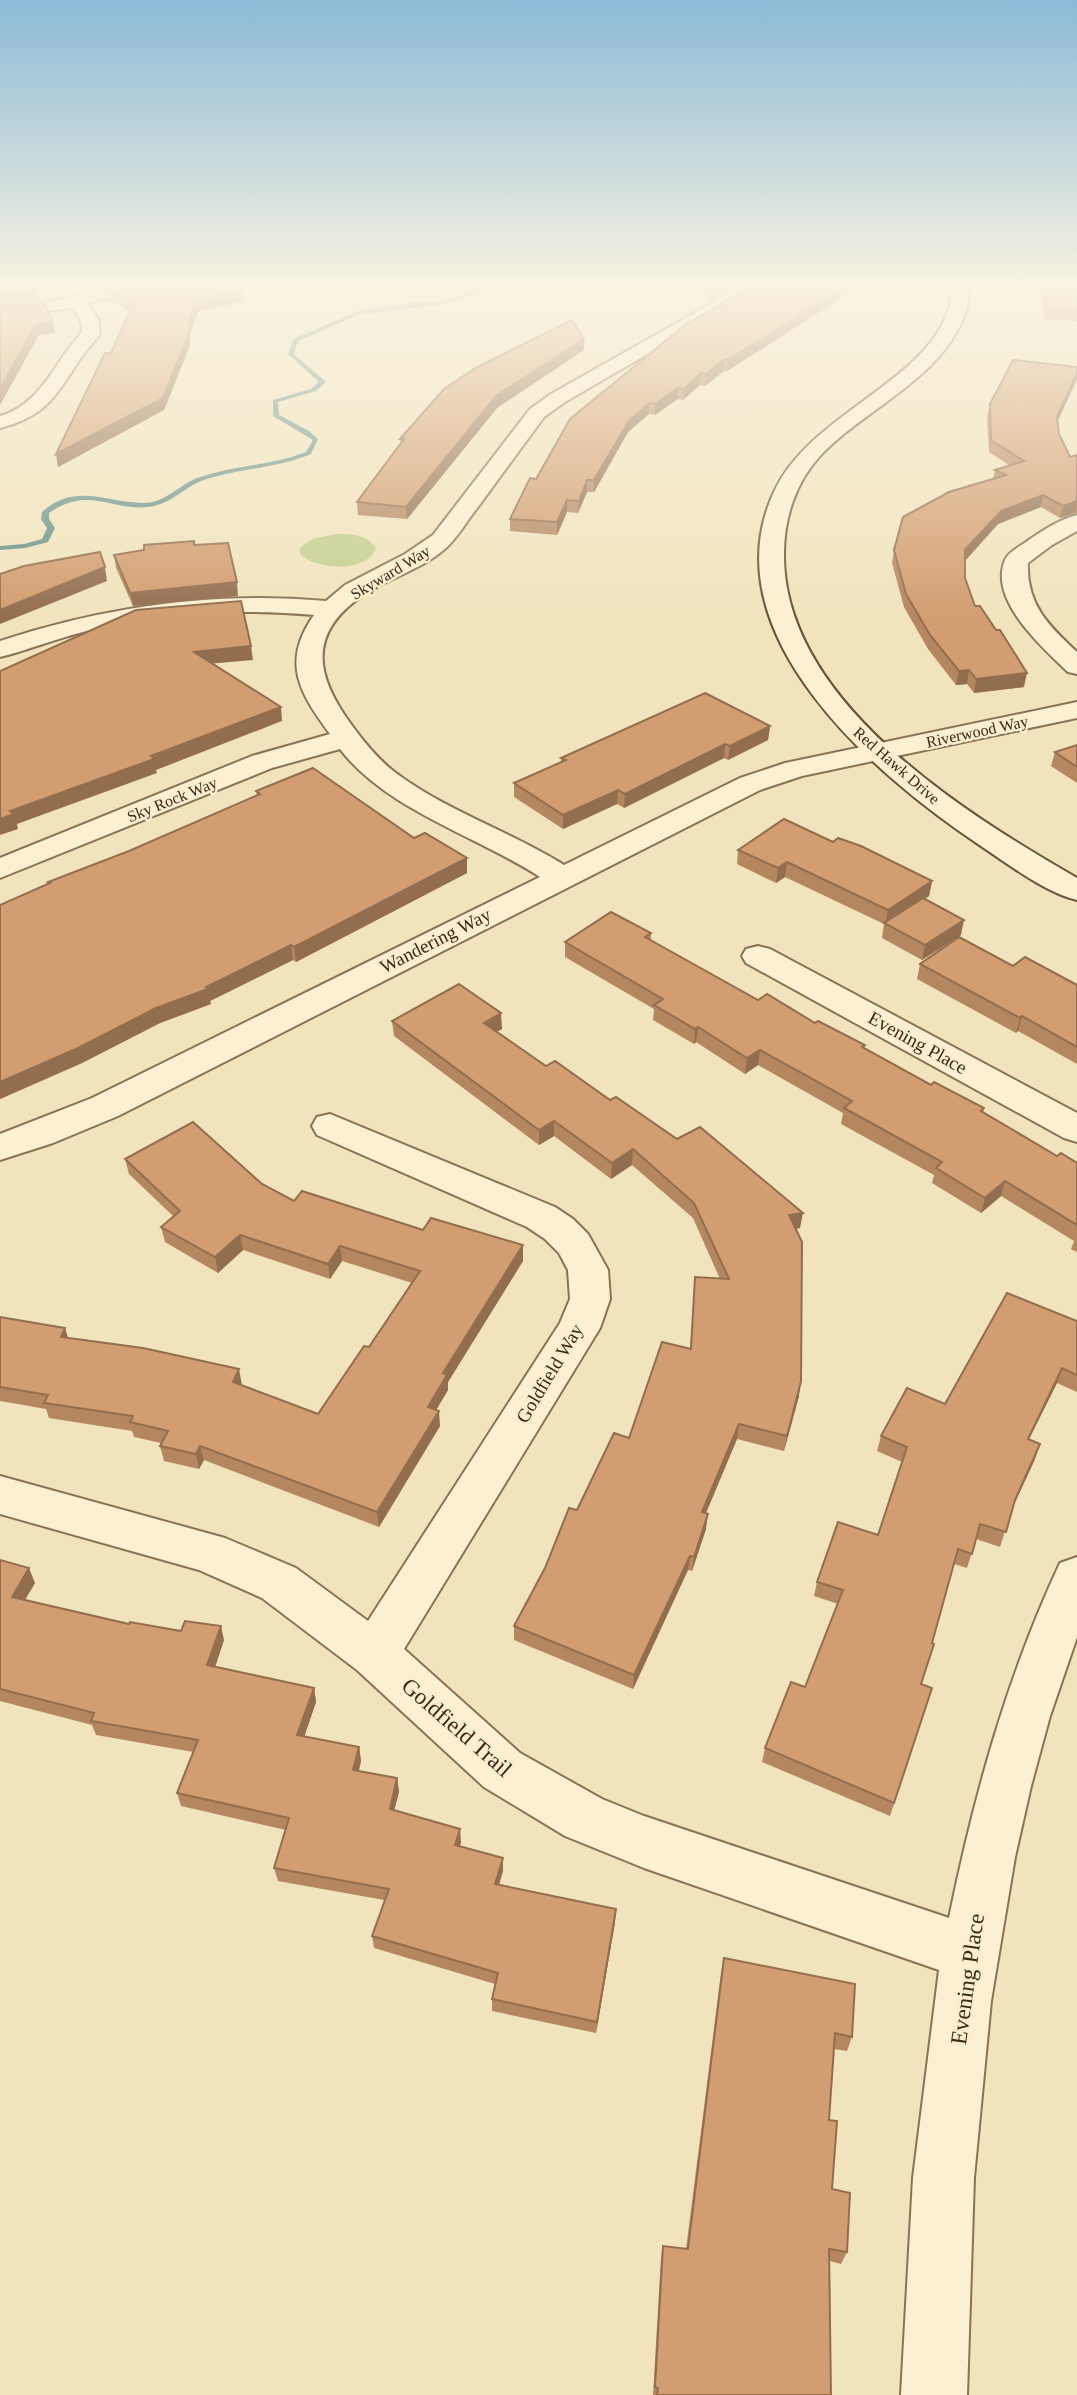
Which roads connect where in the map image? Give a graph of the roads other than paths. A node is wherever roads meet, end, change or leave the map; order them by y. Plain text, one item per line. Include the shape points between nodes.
1 (47, 397) edge
2 (563, 397) edge
3 (879, 397) edge
4 (0, 422) edge
5 (1077, 523) edge
6 (332, 609) junction
7 (0, 649) edge
8 (1077, 666) edge
9 (1077, 710) edge
10 (347, 738) junction
11 (877, 752) junction
12 (0, 869) edge
13 (561, 877) junction
14 (1077, 891) edge
15 (758, 956) dead end
16 (330, 1126) dead end
17 (1077, 1129) edge
18 (0, 1147) edge
19 (0, 1495) edge
20 (1077, 1578) edge
21 (374, 1654) junction
22 (968, 1952) junction
23 (934, 2395) edge

1 - 4 street via 21,418
2 - 6 street, Skyward Way via 522,429 441,540
3 - 11 street, Red Hawk Drive via 812,453 787,487 773,525 770,568 778,610 804,661
5 - 8 street via 1016,561 1013,579 1020,603 1032,620
6 - 7 street via 269,603 184,607 50,632
6 - 10 street, Skyward Way via 315,635 307,669 320,702
9 - 11 street, Riverwood Way
10 - 12 street, Sky Rock Way via 262,762
10 - 13 street, Skyward Way via 362,759 394,785
11 - 13 street, Wandering Way via 795,769 750,784
11 - 14 street, Red Hawk Drive via 961,820
13 - 18 street, Wandering Way via 105,1107
15 - 17 street, Evening Place
16 - 21 street, Goldfield Way via 541,1217 574,1244 588,1270 590,1299 579,1328
19 - 21 street, Goldfield Trail via 208,1552 279,1583
20 - 22 street, Evening Place via 1021,1724 993,1828
21 - 22 street, Goldfield Trail via 502,1770 584,1818
22 - 23 street, Evening Place via 946,2149

